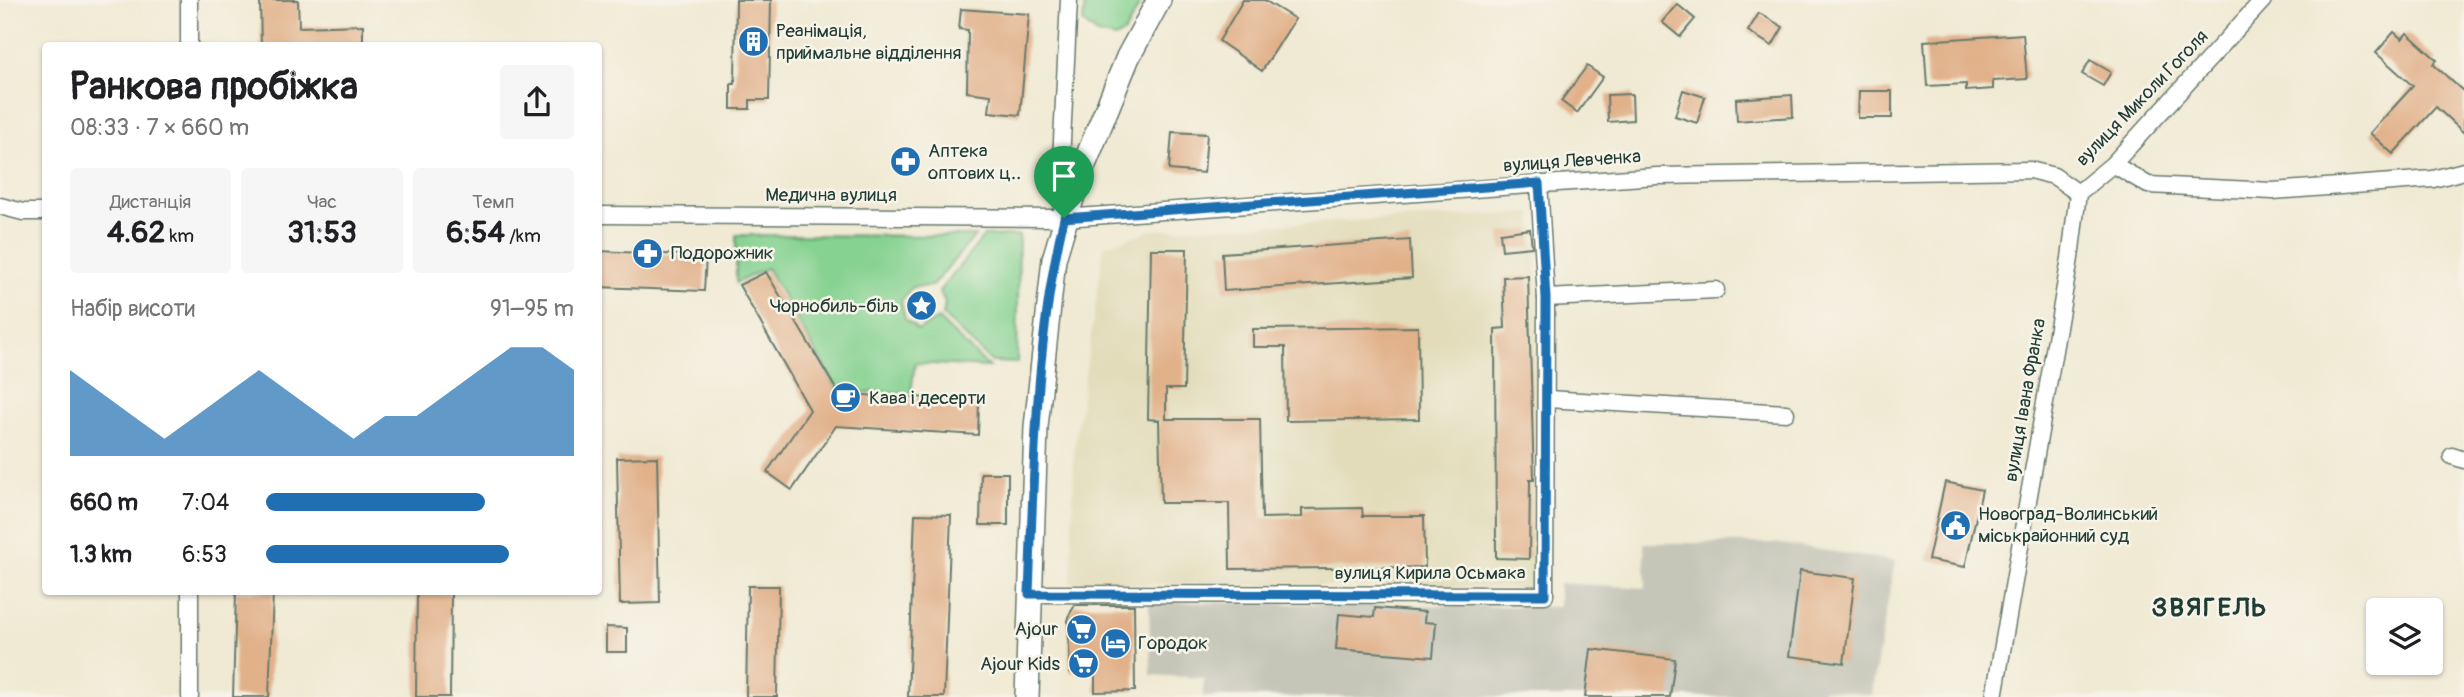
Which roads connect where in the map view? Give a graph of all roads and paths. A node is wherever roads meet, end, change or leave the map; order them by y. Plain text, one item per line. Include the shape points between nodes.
1 (189, 0) edge
2 (1069, 0) edge
3 (1158, 0) edge
4 (2263, 0) edge
5 (189, 42) edge
6 (2113, 164) junction
7 (2464, 170) edge
8 (1539, 183) junction
9 (2078, 193) junction
10 (0, 206) edge
11 (42, 212) edge
12 (602, 215) edge
13 (1064, 218) junction
14 (1716, 290) dead end
15 (1546, 298) junction
16 (1547, 399) junction
17 (1786, 413) dead end
18 (1029, 594) junction
19 (190, 595) edge
20 (190, 697) edge
21 (1027, 697) edge
22 (1994, 697) edge

1 - 5 street
2 - 13 street via 1060,181
3 - 13 main road via 1128,57
4 - 6 street, вулиця Миколи Гоголя
6 - 7 street via 2148,185 2273,191 2433,179
6 - 9 street, вулиця Миколи Гоголя
8 - 9 street, вулиця Левченка via 1657,176 2030,170 2054,176
8 - 13 street, вулиця Левченка
8 - 15 street, вулиця Кирила Осьмака
9 - 22 street, вулиця Івана Франка
10 - 11 street
12 - 13 street, Медична вулиця
13 - 18 main road via 1054,259 1036,427
14 - 15 street
15 - 16 street, вулиця Кирила Осьмака
16 - 17 street
16 - 18 street, вулиця Кирила Осьмака via 1545,595
18 - 21 main road
19 - 20 street

